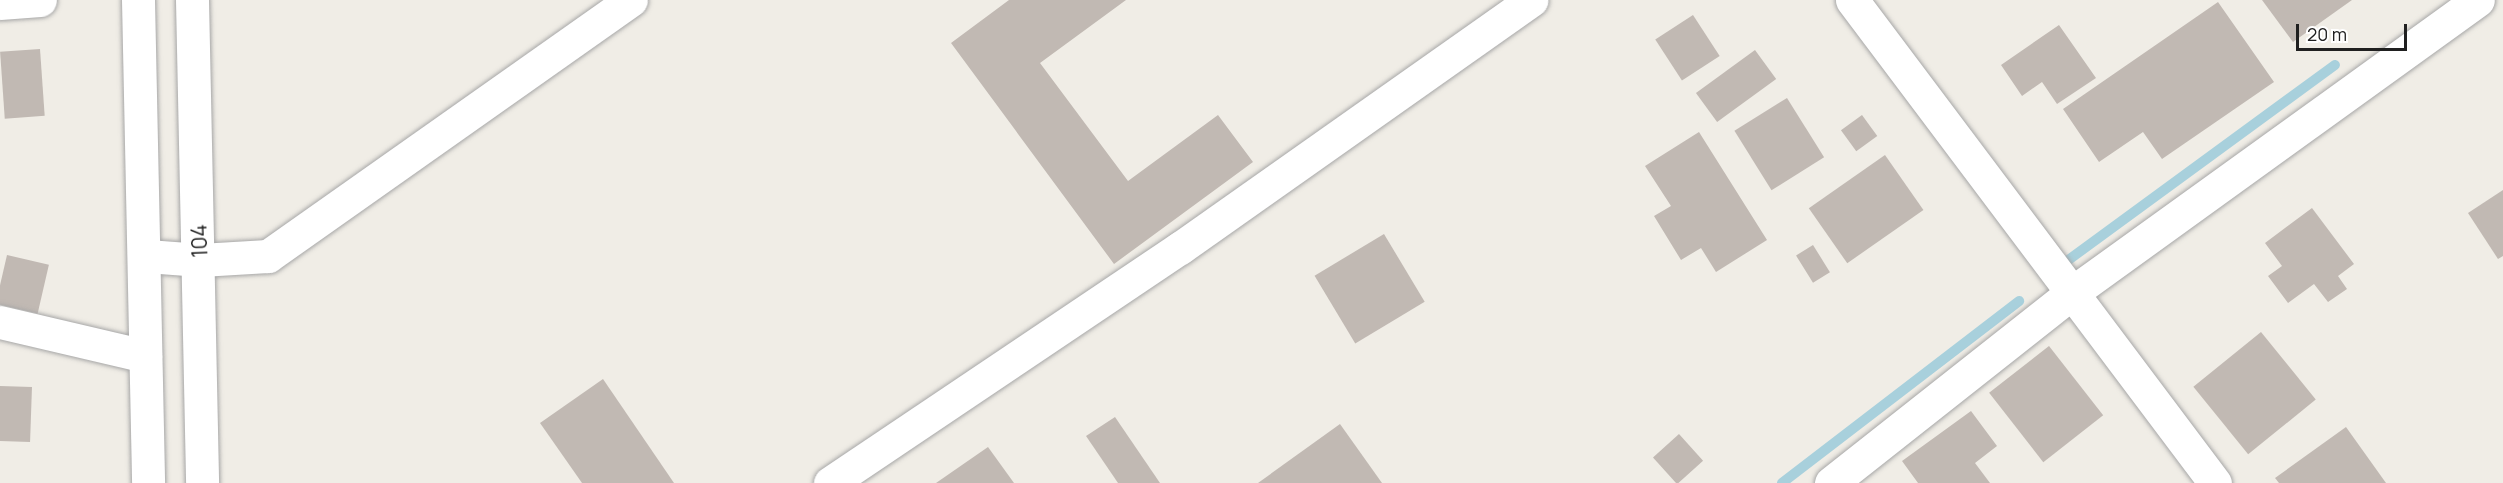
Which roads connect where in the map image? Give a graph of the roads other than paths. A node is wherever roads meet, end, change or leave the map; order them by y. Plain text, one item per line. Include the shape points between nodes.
1 (40, 0) edge
2 (138, 0) edge
3 (192, 0) edge
4 (631, 0) edge
5 (1531, 0) edge
6 (1852, 0) edge
7 (2478, 0) edge
8 (0, 3) edge
9 (147, 256) junction
10 (200, 260) junction
11 (2069, 295) junction
12 (0, 322) edge
13 (145, 356) junction
14 (148, 483) edge
15 (202, 483) edge
16 (830, 483) edge
17 (1831, 483) edge
18 (2215, 483) edge

1 - 8 street
2 - 9 street
3 - 10 street, 104
4 - 10 street via 268,256
5 - 16 street via 1180,248
6 - 11 street
7 - 11 street
9 - 10 street
9 - 13 street
10 - 15 street, 104
11 - 17 street
11 - 18 street
12 - 13 street
13 - 14 street

